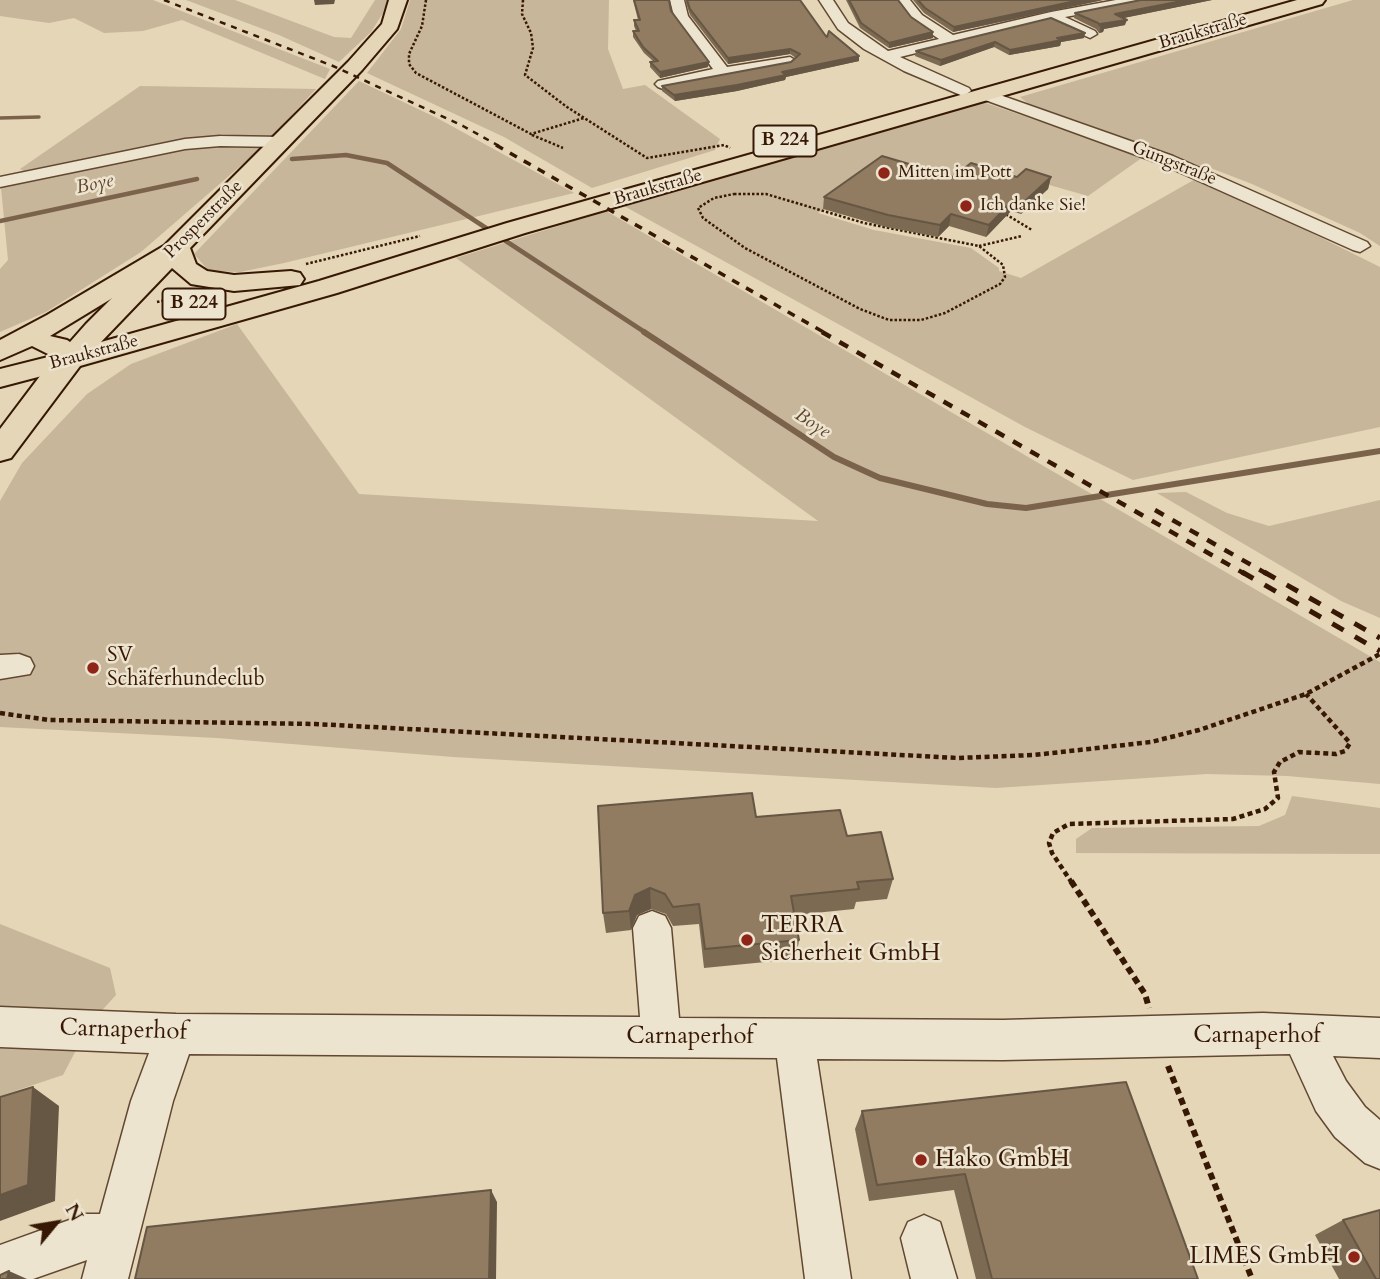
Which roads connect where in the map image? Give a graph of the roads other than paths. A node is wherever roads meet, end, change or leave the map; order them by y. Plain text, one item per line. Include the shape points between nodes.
1 (398, 0) edge
2 (677, 0) edge
3 (826, 0) edge
4 (903, 0) edge
5 (1137, 0) edge
6 (1286, 0) edge
7 (1316, 0) edge
8 (1096, 7) junction
9 (1051, 16) junction
10 (1115, 16) edge
11 (1011, 24) junction
12 (1090, 34) dead end
13 (1032, 35) edge
14 (949, 39) junction
15 (885, 56) junction
16 (790, 61) edge
17 (721, 69) junction
18 (663, 85) edge
19 (973, 93) junction
20 (282, 142) junction
21 (0, 182) edge
22 (511, 224) junction
23 (467, 237) junction
24 (1360, 246) dead end
25 (174, 249) junction
26 (291, 279) junction
27 (182, 329) junction
28 (96, 330) junction
29 (44, 343) junction
30 (121, 346) junction
31 (0, 353) edge
32 (70, 359) junction
33 (0, 378) edge
34 (2, 447) edge
35 (652, 928) dead end
36 (0, 1027) edge
37 (176, 1034) junction
38 (1302, 1035) junction
39 (661, 1037) junction
40 (794, 1038) junction
41 (1380, 1038) edge
42 (1380, 1148) edge
43 (117, 1236) junction
44 (0, 1268) edge
45 (105, 1279) edge
46 (828, 1279) edge

1 - 20 main road, Prosperstraße via 391,25
2 - 17 street via 681,16
3 - 15 street, Gungstraße via 843,26
4 - 14 street via 917,18
5 - 8 street
6 - 19 main road, Braukstraße / B 224
7 - 19 main road, Braukstraße / B 224
8 - 9 street
8 - 10 street
9 - 11 street
9 - 12 street
11 - 13 street
11 - 14 street
14 - 15 street
15 - 19 street, Gungstraße
16 - 17 street
17 - 18 street
19 - 22 main road, Braukstraße / B 224
19 - 22 main road, Braukstraße / B 224 via 740,154
19 - 24 street, Gungstraße via 1167,160
20 - 21 street via 185,144
20 - 25 main road, Prosperstraße
22 - 23 main road, Braukstraße / B 224
23 - 26 main road, Braukstraße / B 224
23 - 27 main road, Braukstraße / B 224
25 - 26 main road via 185,268 200,278 234,283
25 - 28 main road, Prosperstraße
25 - 31 main road
26 - 28 main road, Braukstraße / B 224
27 - 30 main road, Braukstraße / B 224
27 - 34 main road via 55,403
28 - 29 main road, Braukstraße / B 224
28 - 30 main road
28 - 32 main road, Prosperstraße
29 - 31 main road, Braukstraße / B 224
29 - 32 main road via 57,346
30 - 32 main road, Braukstraße / B 224
32 - 33 main road, Braukstraße / B 224
32 - 34 main road, Prosperstraße
35 - 39 street
36 - 37 street, Carnaperhof
37 - 39 street, Carnaperhof
37 - 43 street via 152,1101
38 - 40 street, Carnaperhof
38 - 41 street, Carnaperhof
38 - 42 street via 1331,1096 1350,1122
39 - 40 street, Carnaperhof
40 - 46 street
43 - 44 street via 86,1237
43 - 45 street

